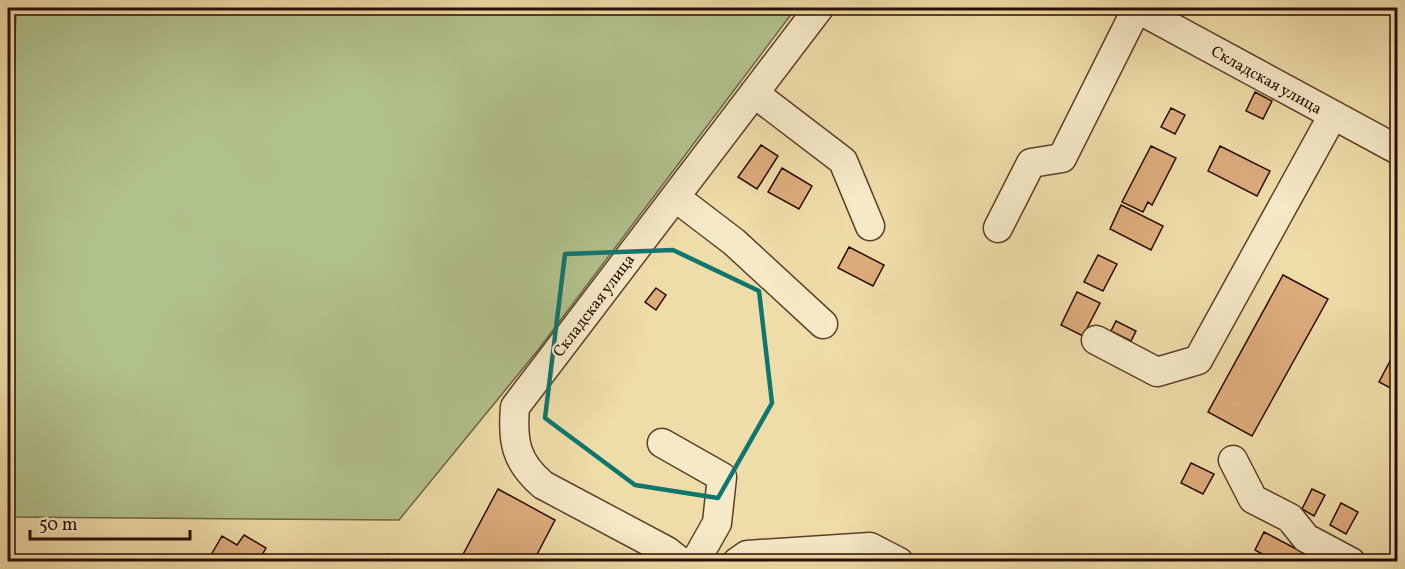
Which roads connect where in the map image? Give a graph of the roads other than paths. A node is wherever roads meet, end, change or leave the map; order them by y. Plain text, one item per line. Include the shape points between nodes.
1 (819, 8) edge
2 (1136, 8) edge
3 (754, 93) junction
4 (1333, 115) junction
5 (1398, 150) edge
6 (675, 197) junction
7 (870, 226) dead end
8 (998, 228) dead end
9 (823, 324) dead end
10 (1096, 340) dead end
11 (662, 443) dead end
12 (1233, 460) dead end
13 (681, 561) edge
14 (695, 561) edge
15 (736, 561) edge
16 (899, 561) edge
17 (1351, 561) edge

1 - 3 street, Складская улица
2 - 4 street, Складская улица
2 - 8 street via 1062,158 1031,163
3 - 6 street, Складская улица
3 - 7 street via 843,161
4 - 5 street, Складская улица
4 - 10 street via 1198,360 1157,372
6 - 9 street via 734,242
6 - 13 street, Складская улица via 515,407 513,432 527,472 543,485
11 - 14 street via 722,477 717,523
12 - 17 street via 1253,499 1290,518 1306,538
15 - 16 street via 747,555 870,547

